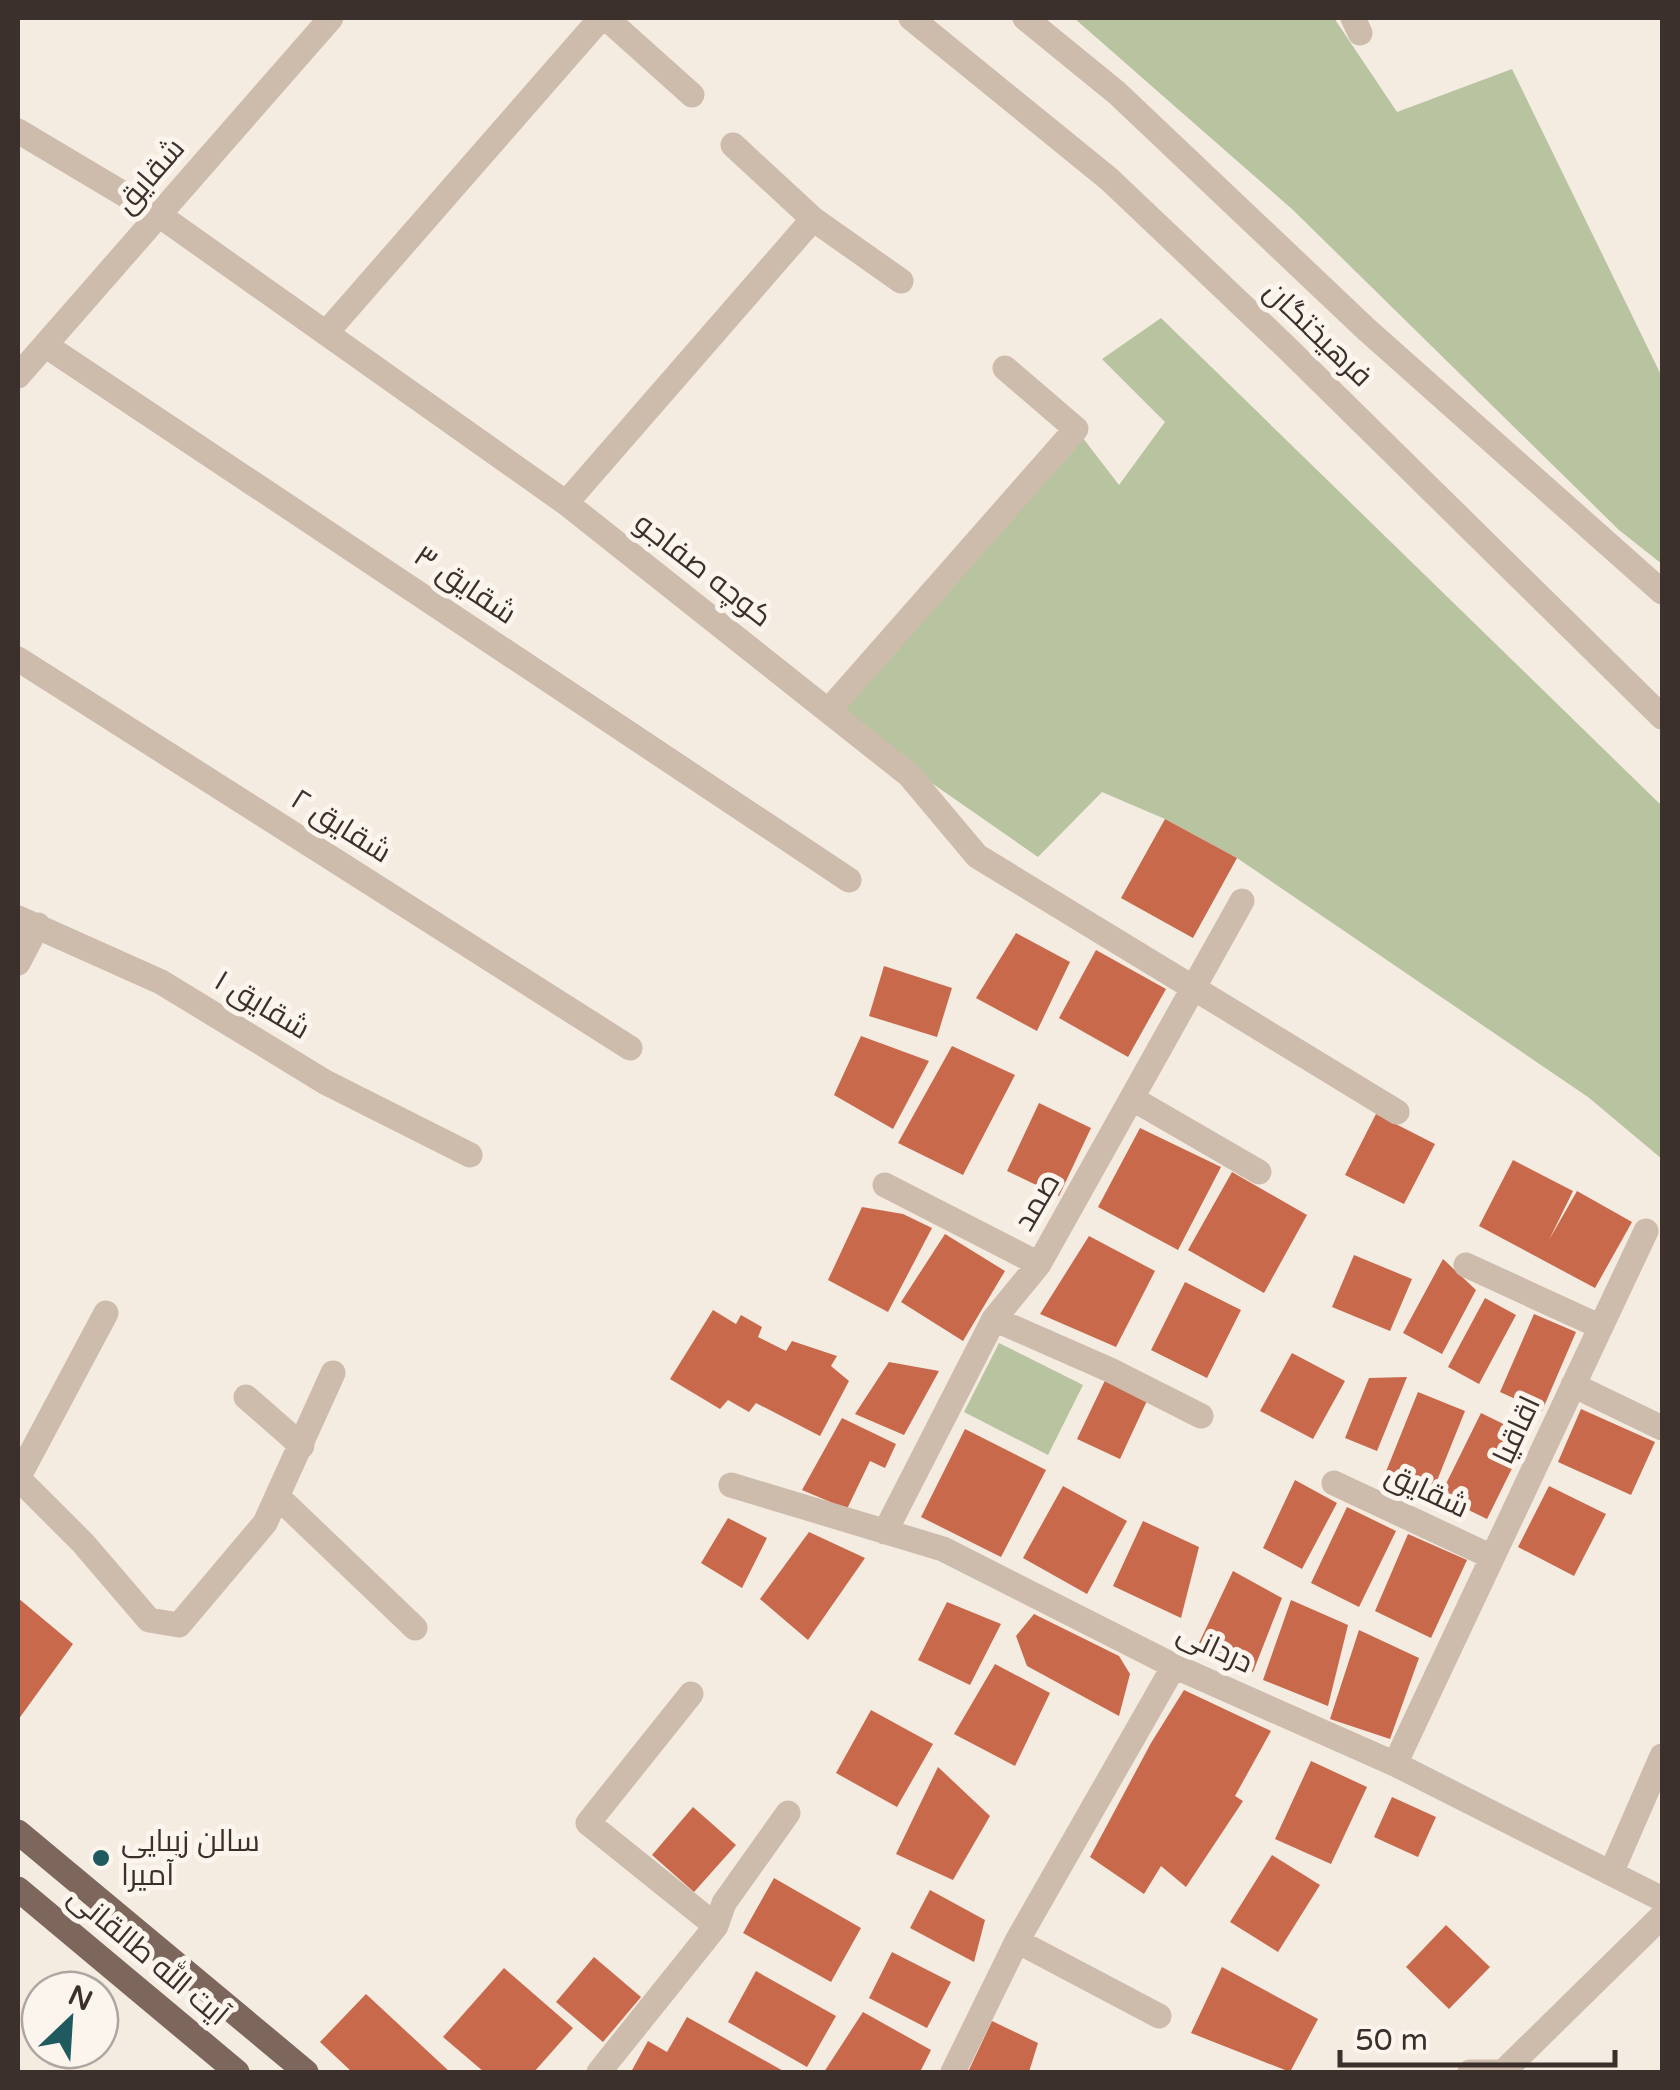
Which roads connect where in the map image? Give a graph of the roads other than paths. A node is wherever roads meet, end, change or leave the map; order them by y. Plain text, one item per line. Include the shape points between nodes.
1 (331, 18) edge
2 (604, 18) edge
3 (911, 18) edge
4 (1025, 18) edge
5 (692, 94) dead end
6 (18, 131) edge
7 (733, 146) dead end
8 (158, 216) junction
9 (813, 220) junction
10 (902, 282) dead end
11 (326, 332) junction
12 (45, 344) junction
13 (1005, 368) dead end
14 (18, 376) edge
15 (566, 503) junction
16 (1662, 592) edge
17 (18, 660) edge
18 (828, 711) junction
19 (1662, 717) edge
20 (849, 880) dead end
21 (1242, 901) dead end
22 (28, 921) edge
23 (18, 963) edge
24 (1193, 987) junction
25 (630, 1048) dead end
26 (1133, 1099) junction
27 (1398, 1112) dead end
28 (470, 1155) dead end
29 (1259, 1172) dead end
30 (885, 1185) dead end
31 (1646, 1231) dead end
32 (1038, 1264) junction
33 (1466, 1265) dead end
34 (106, 1313) dead end
35 (994, 1320) junction
36 (1601, 1327) junction
37 (334, 1373) dead end
38 (1574, 1386) junction
39 (246, 1397) dead end
40 (1201, 1416) dead end
41 (1662, 1428) edge
42 (302, 1446) junction
43 (18, 1478) edge
44 (1334, 1483) dead end
45 (731, 1485) dead end
46 (278, 1497) junction
47 (886, 1532) junction
48 (1492, 1557) junction
49 (415, 1628) dead end
50 (1174, 1666) junction
51 (691, 1694) dead end
52 (1662, 1756) edge
53 (1394, 1764) junction
54 (788, 1813) dead end
55 (18, 1832) edge
56 (1611, 1872) junction
57 (18, 1889) edge
58 (1662, 1899) edge
59 (1662, 1916) edge
60 (716, 1926) junction
61 (1016, 1941) junction
62 (1159, 2016) dead end
63 (237, 2072) edge
64 (306, 2072) edge
65 (599, 2072) edge
66 (953, 2072) edge
67 (1470, 2072) edge

1 - 8 street, شقایق
2 - 5 street
2 - 11 street
3 - 19 street, فرهیختگان via 1109,179
4 - 16 street, فرهیختگان via 1117,93 1366,329
6 - 8 street, کوچه صفاجو
7 - 9 street
8 - 11 street, کوچه صفاجو
8 - 12 street, شقایق
9 - 10 street
9 - 15 street
11 - 15 street, کوچه صفاجو
12 - 14 street, شقایق
12 - 20 street, شقایق ۳
13 - 18 street via 1076,429
15 - 18 street, کوچه صفاجو
17 - 25 street, شقایق ۲
18 - 24 street, کوچه صفاجو via 909,775 977,856
21 - 24 street, صمد
22 - 23 street
22 - 28 street, شقایق ۱ via 161,982 325,1082
24 - 26 street, صمد
24 - 27 street, کوچه صفاجو
26 - 29 street
26 - 32 street, صمد
30 - 32 street
31 - 36 street, اقاقیا
32 - 35 street, صمد
33 - 36 street
34 - 43 street
35 - 40 street
35 - 47 street, صمد
36 - 38 street, اقاقیا
37 - 42 street
38 - 41 street
38 - 48 street, اقاقیا
39 - 42 street
42 - 46 street
43 - 46 street via 150,1620 179,1625 265,1523
44 - 48 street, شقایق
45 - 47 street, دردانی
46 - 49 street
47 - 50 street, دردانی via 944,1549
48 - 53 street, اقاقیا
50 - 53 street, دردانی
50 - 61 street
51 - 60 street via 588,1823
52 - 56 street
53 - 56 street, دردانی
54 - 60 street via 724,1904
55 - 64 main road, آیت الله طالقانی
56 - 58 street, دردانی
57 - 63 main road, آیت الله طالقانی
59 - 67 street via 1503,2072
60 - 65 street
61 - 62 street
61 - 66 street

